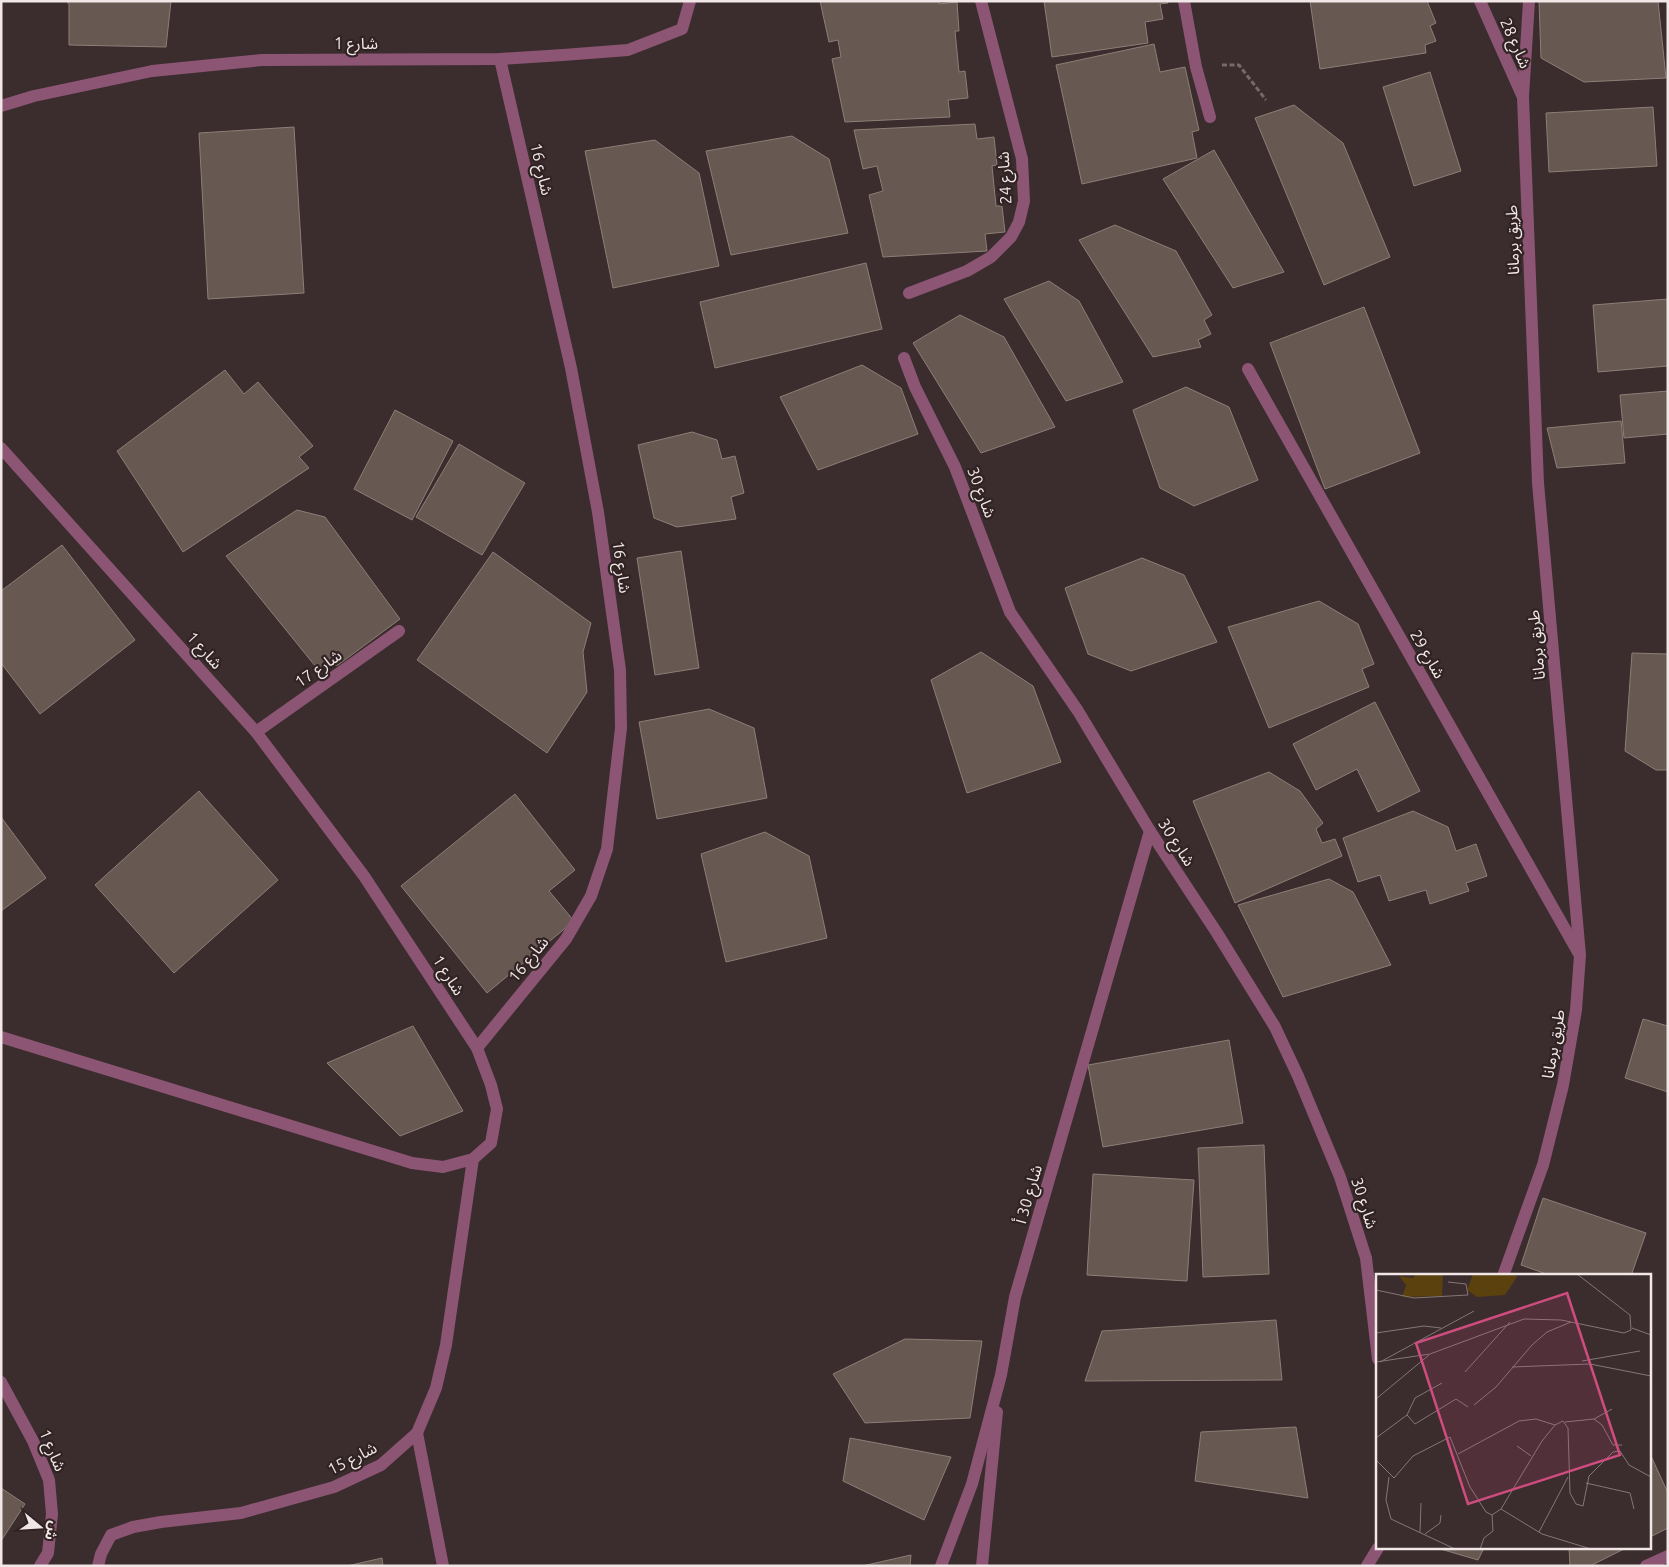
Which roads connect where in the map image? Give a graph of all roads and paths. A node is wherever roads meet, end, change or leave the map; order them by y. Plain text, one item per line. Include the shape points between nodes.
1 (690, 1) edge
2 (981, 1) edge
3 (1184, 1) edge
4 (1480, 1) edge
5 (1529, 1) edge
6 (500, 58) junction
7 (1196, 67) junction
8 (1523, 97) junction
9 (1266, 100) dead end
10 (1, 106) edge
11 (1210, 117) dead end
12 (909, 294) dead end
13 (904, 358) dead end
14 (1248, 369) dead end
15 (1, 448) edge
16 (399, 631) dead end
17 (256, 732) junction
18 (1150, 831) junction
19 (1580, 955) junction
20 (1, 1037) edge
21 (477, 1048) junction
22 (473, 1160) junction
23 (1504, 1274) edge
24 (1376, 1342) edge
25 (1001, 1375) junction
26 (1, 1382) edge
27 (417, 1433) junction
28 (1377, 1550) edge
29 (1668, 1556) edge
30 (40, 1566) edge
31 (98, 1566) edge
32 (443, 1566) edge
33 (941, 1566) edge
34 (982, 1566) edge
35 (1367, 1566) edge
36 (1646, 1566) edge

1 - 6 street, شارع 1 via 682,29 628,50
2 - 12 street, شارع 24 via 1022,159 1024,201 1019,222 1011,238 991,257 967,271
3 - 7 street
4 - 8 street, شارع 28
5 - 8 street, طريق برمانا
6 - 10 street, شارع 1 via 262,60 152,71
6 - 21 street, شارع 16 via 571,368 598,512 620,670 621,728 606,849 591,896 566,938
7 - 9 path via 1239,65
7 - 11 street
8 - 19 street, طريق برمانا via 1538,484
13 - 18 street, شارع 30 via 955,467 1010,612 1078,711
14 - 19 street, شارع 29
15 - 17 street, شارع 1
16 - 17 street, شارع 17
17 - 21 street, شارع 1 via 364,876
18 - 24 street, شارع 30 via 1275,1028 1298,1076 1340,1177 1366,1258
18 - 25 street, شارع 30 أ via 1015,1296
19 - 23 street, طريق برمانا via 1576,1010 1563,1085 1543,1165
20 - 22 street via 412,1163 443,1167
21 - 22 street, شارع 1 via 497,1109 491,1142
22 - 27 street, شارع 15 via 446,1345 436,1388
25 - 33 street, شارع 30 أ via 972,1484
25 - 34 street
26 - 30 street, شارع 1 via 33,1441 49,1480 52,1514 48,1553
27 - 31 street, شارع 15 via 381,1465 334,1487 241,1513 161,1522 111,1535
27 - 32 street
28 - 35 street
29 - 36 street

